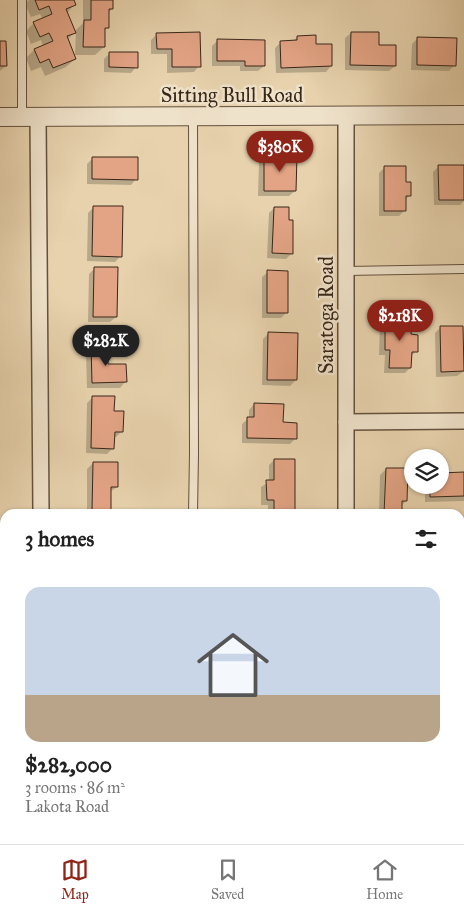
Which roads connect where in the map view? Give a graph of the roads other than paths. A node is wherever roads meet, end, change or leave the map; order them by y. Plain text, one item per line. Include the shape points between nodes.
1 (22, 1) edge
2 (464, 115) edge
3 (193, 116) junction
4 (346, 116) junction
5 (0, 117) edge
6 (30, 117) junction
7 (464, 269) edge
8 (346, 271) junction
9 (464, 421) edge
10 (346, 422) junction
11 (41, 509) edge
12 (193, 509) edge
13 (346, 509) edge

1 - 6 lane
2 - 4 street, Sitting Bull Road
3 - 4 street, Sitting Bull Road
3 - 6 street, Sitting Bull Road
3 - 12 lane
4 - 8 street, Saratoga Road
5 - 6 street, Sitting Bull Road
6 - 11 street
7 - 8 lane
8 - 10 street, Saratoga Road
9 - 10 street
10 - 13 street, Saratoga Road

